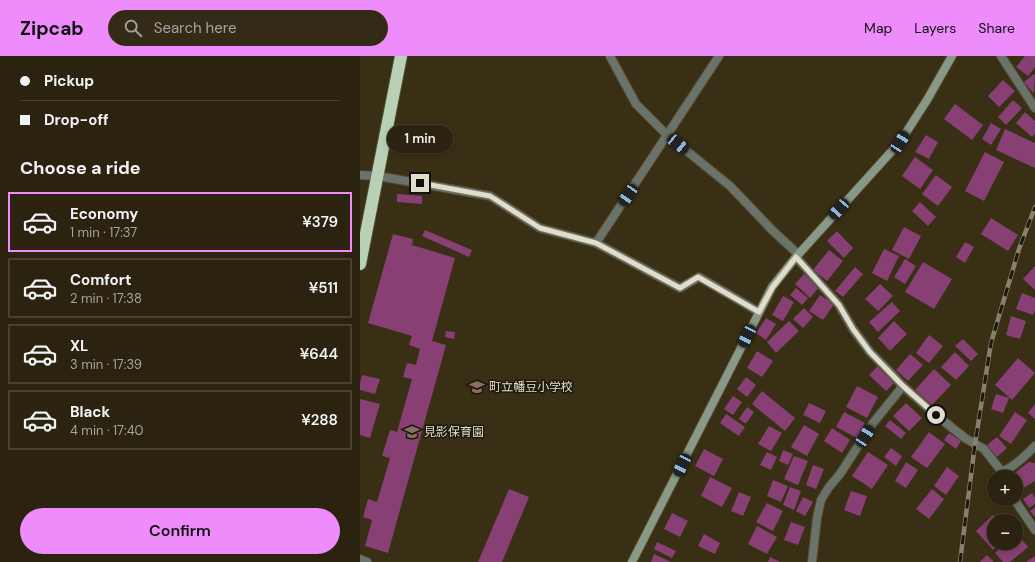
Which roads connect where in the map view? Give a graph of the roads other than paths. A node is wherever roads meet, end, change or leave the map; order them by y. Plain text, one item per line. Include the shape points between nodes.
1 (401, 56) edge
2 (610, 56) edge
3 (719, 56) edge
4 (952, 56) edge
5 (1001, 56) edge
6 (1035, 108) edge
7 (667, 136) junction
8 (360, 175) edge
9 (378, 176) junction
10 (596, 243) junction
11 (797, 255) junction
12 (360, 264) edge
13 (759, 312) junction
14 (903, 386) junction
15 (1035, 446) edge
16 (999, 470) edge
17 (1008, 470) edge
18 (1019, 506) edge
19 (1035, 530) edge
20 (360, 559) edge
21 (367, 562) edge
22 (632, 562) edge
23 (812, 562) edge

1 - 9 highway
2 - 7 street via 636,104
3 - 7 street
4 - 11 street via 900,142
5 - 6 street
7 - 10 street
7 - 11 street via 730,186
8 - 9 street
9 - 10 street via 490,196 540,228
9 - 12 highway
10 - 13 street via 680,288 698,277
11 - 13 street via 772,288
11 - 14 street via 839,305 870,352
13 - 22 street
14 - 16 street via 965,438 984,449
14 - 23 street via 873,423 821,500
15 - 17 street
18 - 19 street
20 - 21 street

